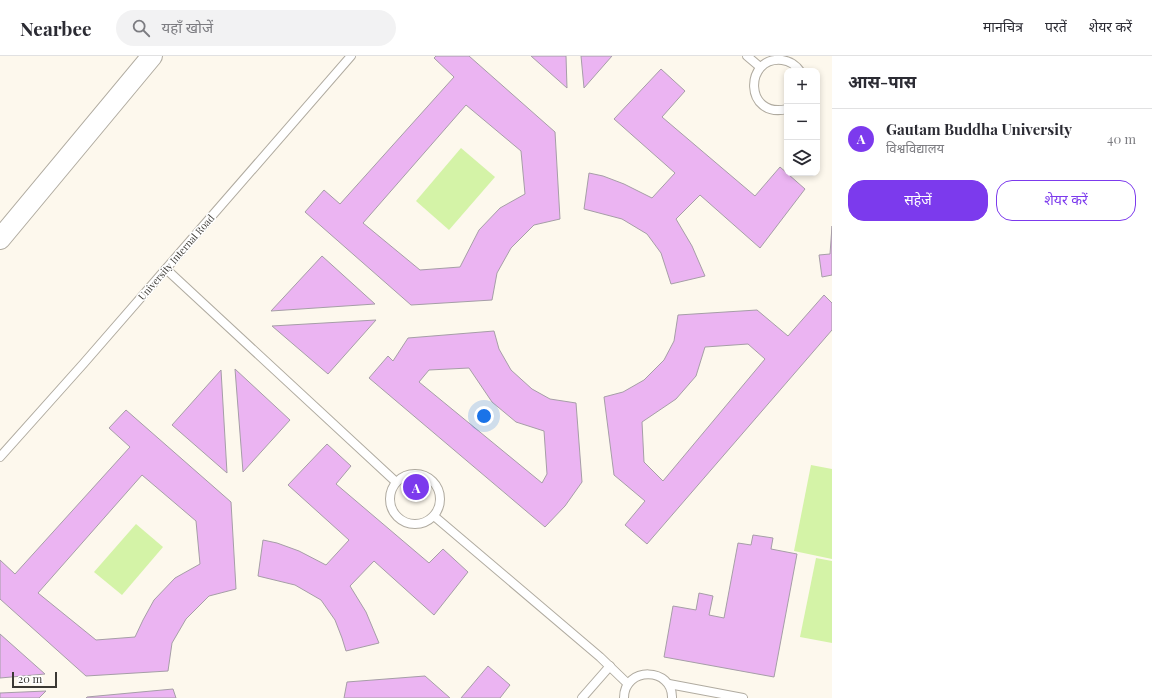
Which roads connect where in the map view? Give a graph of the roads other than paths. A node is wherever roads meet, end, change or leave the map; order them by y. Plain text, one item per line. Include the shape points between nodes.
1 (152, 56) edge
2 (351, 56) edge
3 (747, 56) edge
4 (760, 68) junction
5 (798, 68) edge
6 (784, 109) edge
7 (0, 239) edge
8 (166, 269) junction
9 (0, 457) edge
10 (396, 482) junction
11 (434, 516) junction
12 (610, 666) junction
13 (628, 684) junction
14 (669, 684) junction
15 (582, 698) edge
16 (624, 698) edge
17 (672, 698) edge
18 (741, 698) edge

1 - 7 street
2 - 8 lane, University Internal Road
3 - 4 lane
4 - 5 lane via 778,59 789,61
4 - 6 lane via 755,75 753,86 756,96 761,104 770,109
8 - 9 lane, University Internal Road
8 - 10 lane
10 - 11 lane via 414,473 432,480 441,498
10 - 11 lane via 391,489 389,500 398,518 416,525
11 - 12 lane
12 - 13 lane
12 - 15 lane
13 - 14 lane via 644,674 653,674
13 - 16 lane
14 - 17 lane
14 - 18 lane

